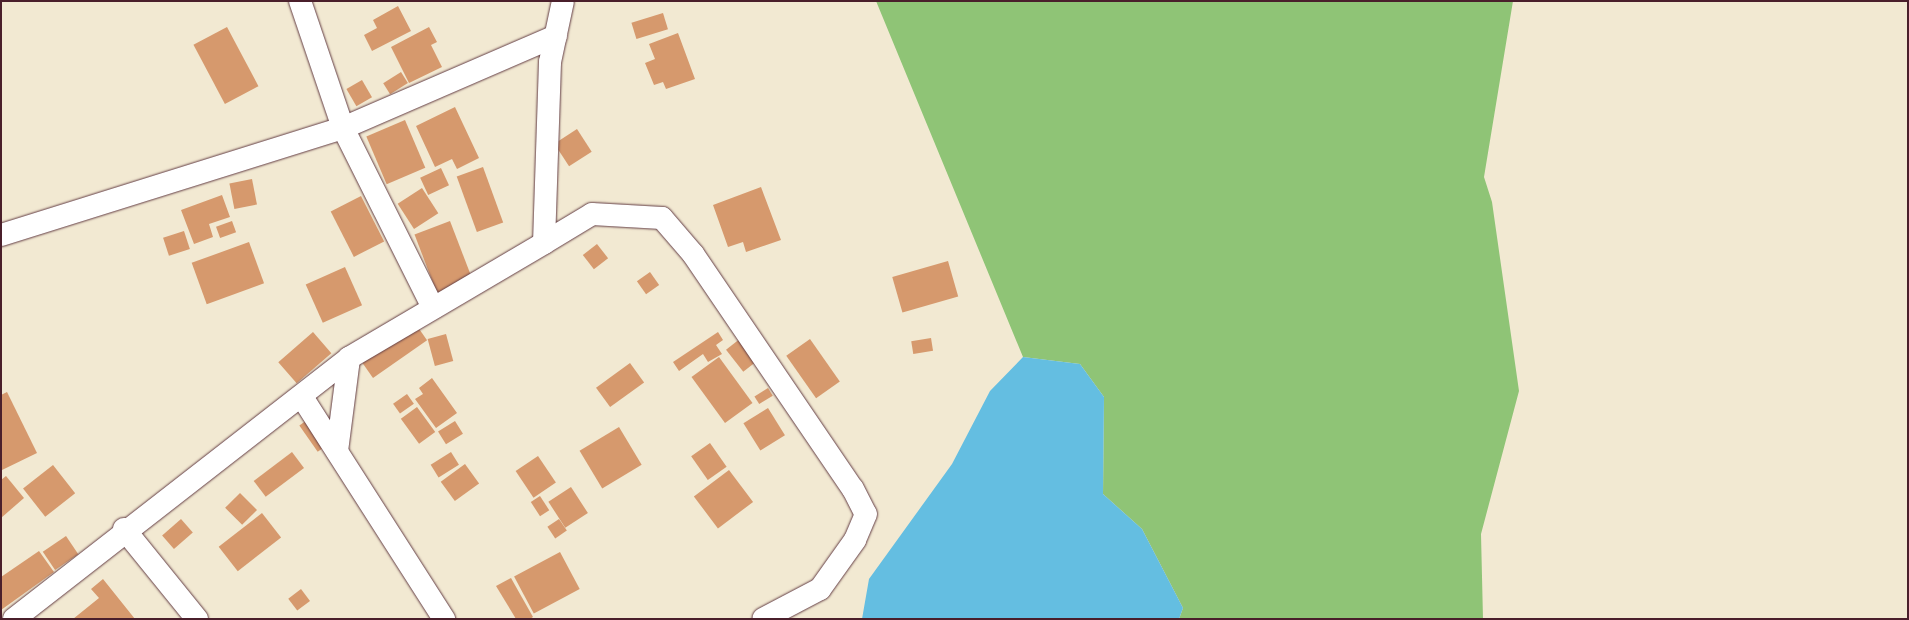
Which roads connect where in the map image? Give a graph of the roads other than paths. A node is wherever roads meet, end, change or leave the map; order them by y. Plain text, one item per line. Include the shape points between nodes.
1 (300, 1) edge
2 (563, 1) edge
3 (556, 36) junction
4 (343, 128) junction
5 (1, 235) edge
6 (544, 243) junction
7 (433, 308) junction
8 (349, 358) junction
9 (302, 397) junction
10 (337, 451) junction
11 (124, 529) junction
12 (14, 619) edge
13 (197, 619) edge
14 (444, 619) edge
15 (763, 619) edge

1 - 4 street
2 - 3 street
3 - 4 street
3 - 6 street via 550,62
4 - 5 street
4 - 7 street
6 - 7 street
6 - 15 street via 592,214 662,218 693,254 853,489 866,514 855,540 820,589
7 - 8 street
8 - 9 street
8 - 10 street
9 - 10 street
9 - 11 street
10 - 14 street
11 - 12 street
11 - 13 street

